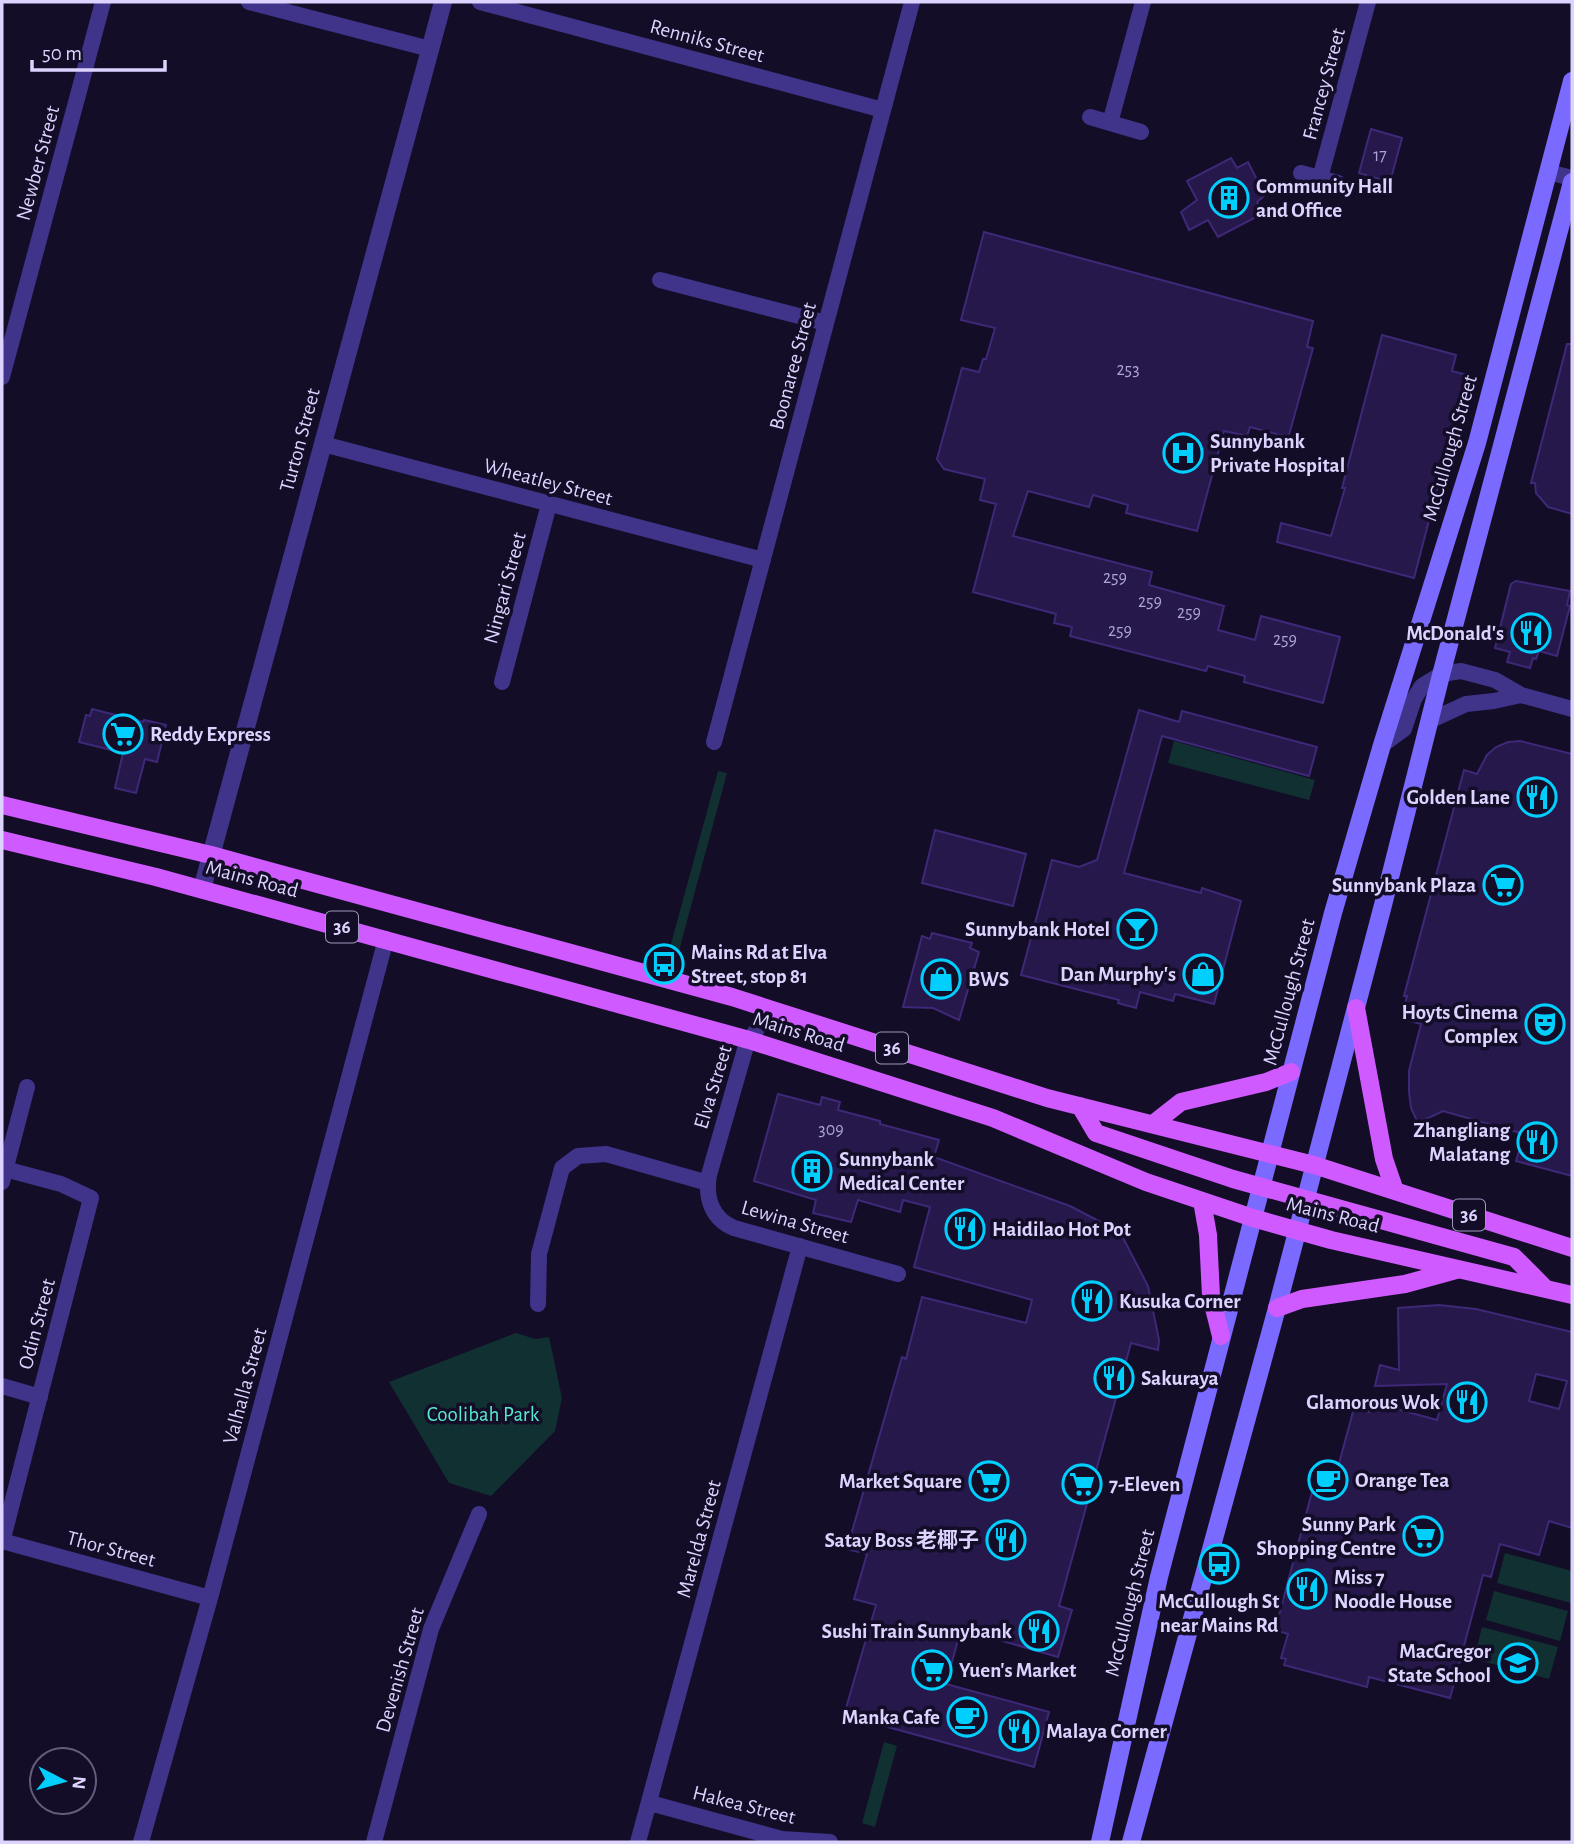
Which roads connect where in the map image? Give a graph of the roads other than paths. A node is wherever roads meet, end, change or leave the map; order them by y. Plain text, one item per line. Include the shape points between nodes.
1 (103, 2) edge
2 (249, 2) edge
3 (443, 2) edge
4 (480, 2) edge
5 (912, 2) edge
6 (1143, 2) edge
7 (1368, 2) edge
8 (430, 49) junction
9 (1572, 81) edge
10 (883, 110) junction
11 (1090, 117) dead end
12 (1110, 123) junction
13 (1141, 132) dead end
14 (1549, 172) junction
15 (1301, 173) dead end
16 (1320, 178) junction
17 (1572, 180) edge
18 (1338, 183) dead end
19 (660, 280) dead end
20 (826, 323) junction
21 (2, 377) edge
22 (323, 444) junction
23 (549, 504) junction
24 (763, 560) junction
25 (1441, 675) junction
26 (502, 682) dead end
27 (1521, 695) junction
28 (1572, 709) edge
29 (1429, 721) junction
30 (714, 742) dead end
31 (1382, 744) junction
32 (2, 805) edge
33 (2, 840) edge
34 (211, 855) junction
35 (202, 889) junction
36 (386, 939) junction
37 (1356, 1008) junction
38 (770, 1009) junction
39 (749, 1040) junction
40 (1291, 1072) junction
41 (27, 1087) dead end
42 (1080, 1107) junction
43 (1153, 1124) junction
44 (1270, 1153) junction
45 (1314, 1165) junction
46 (4, 1175) edge
47 (708, 1183) junction
48 (1261, 1186) junction
49 (1395, 1191) junction
50 (1306, 1198) junction
51 (1202, 1201) junction
52 (1253, 1218) junction
53 (1297, 1230) junction
54 (800, 1246) junction
55 (1572, 1248) edge
56 (1459, 1269) junction
57 (898, 1274) dead end
58 (1546, 1289) junction
59 (1572, 1295) edge
60 (538, 1304) dead end
61 (1278, 1308) junction
62 (1221, 1336) junction
63 (2, 1386) edge
64 (40, 1397) junction
65 (480, 1514) dead end
66 (2, 1542) edge
67 (210, 1598) junction
68 (650, 1803) junction
69 (141, 1842) edge
70 (374, 1842) edge
71 (638, 1842) edge
72 (830, 1842) edge
73 (1100, 1842) edge
74 (1131, 1842) edge

1 - 21 street, Newber Street
2 - 8 street
3 - 8 street, Turton Street
4 - 10 street, Renniks Street
5 - 10 street, Boonaree Street
6 - 12 street
7 - 16 street, Francey Street
8 - 22 street, Turton Street
9 - 14 main road, McCullough Street
10 - 20 street, Boonaree Street
11 - 12 street
12 - 13 street
14 - 17 street
14 - 31 main road, McCullough Street via 1477,443
15 - 16 street
16 - 18 street
17 - 25 main road
19 - 20 street
20 - 24 street, Boonaree Street
22 - 23 street, Wheatley Street
22 - 34 street, Turton Street
23 - 24 street, Wheatley Street
23 - 26 street, Ningari Street
24 - 30 street, Boonaree Street
25 - 27 street via 1471,673
25 - 29 main road
25 - 31 street via 1422,687 1404,729
27 - 28 street
27 - 29 street via 1466,704
29 - 37 main road
31 - 40 main road, McCullough Street
32 - 34 main road, Mains Road / 36
33 - 35 main road, Mains Road / 36
34 - 35 street, Turton Street
34 - 38 main road, Mains Road / 36
35 - 36 main road, Mains Road / 36
36 - 39 main road, Mains Road / 36
36 - 67 street, Valhalla Street
37 - 45 main road
37 - 49 main road via 1384,1159
38 - 39 street, Elva Street
38 - 42 main road, Mains Road / 36
39 - 47 street, Elva Street
39 - 51 main road, Mains Road / 36 via 993,1118
40 - 43 main road via 1181,1102
40 - 44 main road, McCullough Street
41 - 46 street
42 - 43 main road, Mains Road / 36
42 - 48 main road via 1096,1133
43 - 44 main road, Mains Road / 36
44 - 45 main road, Mains Road / 36
44 - 48 main road, McCullough Street
45 - 49 main road, Mains Road / 36
45 - 50 main road
46 - 64 street, Odin Street via 61,1184 92,1198
47 - 54 street, Lewina Street via 720,1221
47 - 60 street via 606,1154 578,1156 562,1168 540,1254
48 - 50 main road
48 - 52 main road, McCullough Street
49 - 55 main road, Mains Road / 36
50 - 53 main road
50 - 58 main road via 1514,1257
51 - 52 main road, Mains Road / 36
51 - 62 main road via 1211,1296
52 - 53 main road, Mains Road / 36
52 - 62 main road, McCullough Street
53 - 56 main road, Mains Road / 36
53 - 61 main road
54 - 57 street, Lewina Street
54 - 68 street, Marelda Street
56 - 58 main road, Mains Road / 36
56 - 61 main road via 1405,1284 1302,1299
58 - 59 main road, Mains Road / 36
61 - 74 main road
62 - 73 main road, McCullough Street via 1159,1577
63 - 64 street
64 - 66 street, Odin Street
65 - 70 street, Devenish Street via 431,1629
66 - 67 street, Thor Street
67 - 69 street, Valhalla Street
68 - 71 street, Marelda Street
68 - 72 street, Hakea Street via 782,1839

